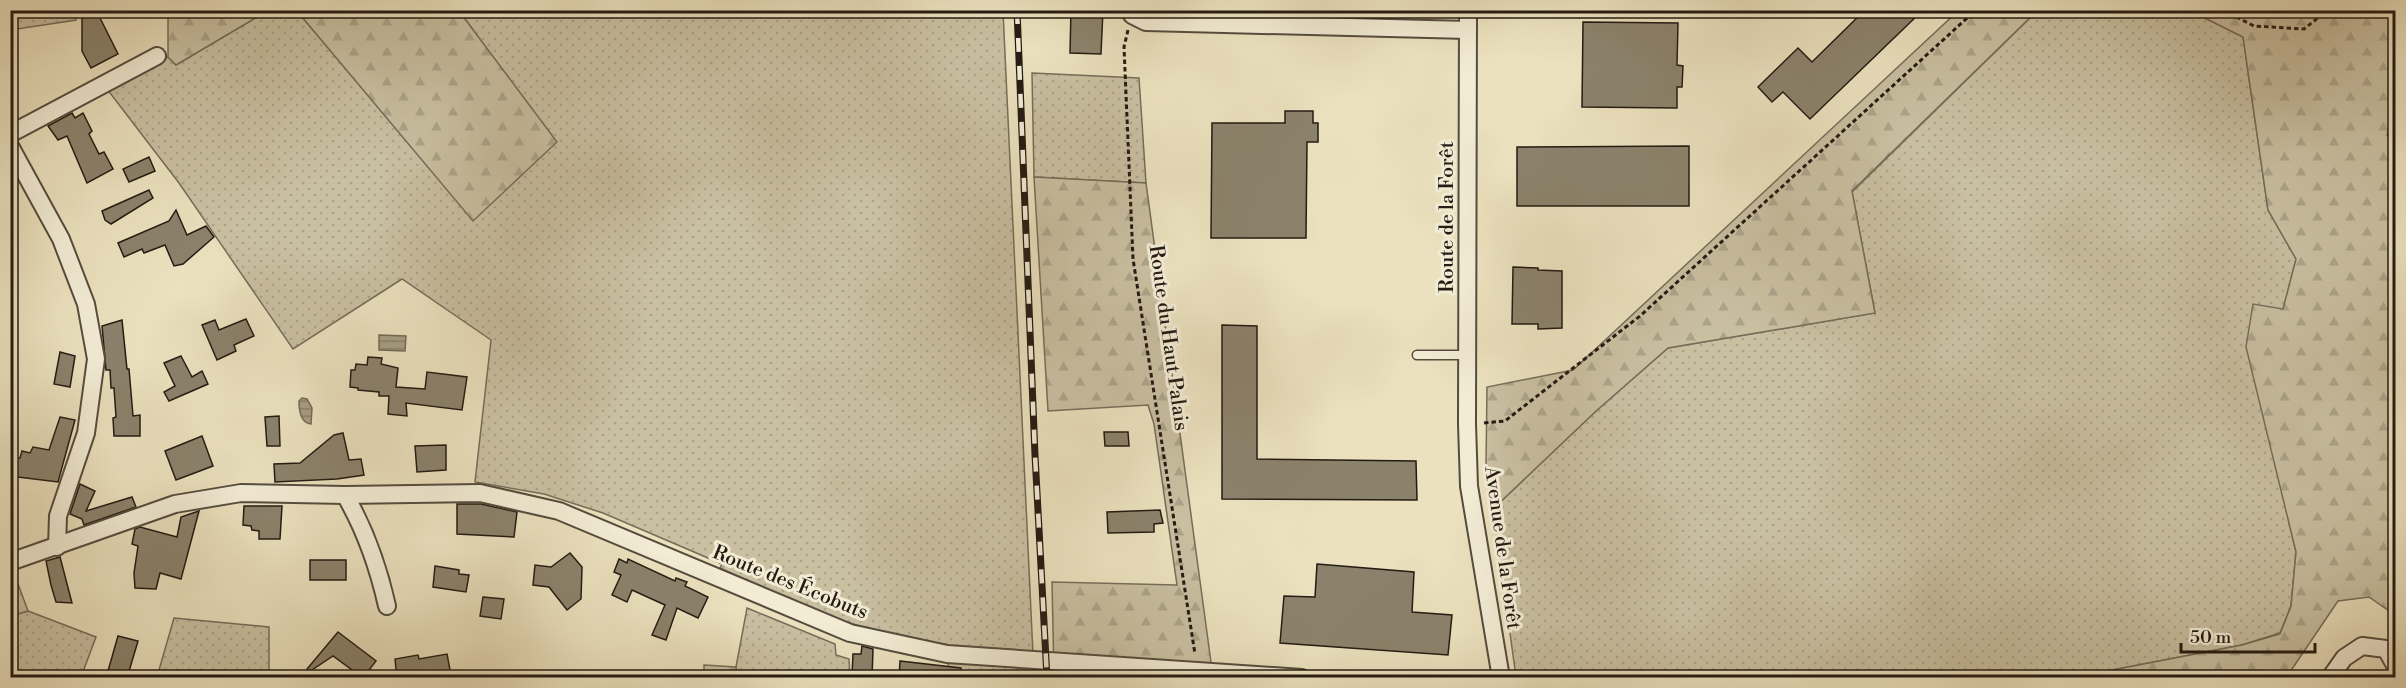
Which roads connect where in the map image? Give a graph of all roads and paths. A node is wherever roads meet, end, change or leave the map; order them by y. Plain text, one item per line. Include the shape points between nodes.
1 (1468, 10) edge
2 (1976, 10) edge
3 (2223, 10) edge
4 (2328, 10) edge
5 (1131, 13) edge
6 (1468, 30) junction
7 (157, 56) dead end
8 (10, 134) edge
9 (10, 146) edge
10 (1417, 355) dead end
11 (1467, 355) junction
12 (1467, 424) junction
13 (345, 495) junction
14 (57, 547) junction
15 (10, 562) edge
16 (387, 606) dead end
17 (2396, 667) edge
18 (1198, 671) junction
19 (2396, 673) edge
20 (1302, 678) edge
21 (1501, 678) edge
22 (2330, 678) edge
23 (2394, 678) edge

1 - 6 street, Route de la Forêt
2 - 12 path via 1640,316 1505,421
3 - 4 path via 2254,27 2304,29
5 - 6 street via 1146,22
5 - 18 path, Route du Haut Palais via 1124,47 1133,260
6 - 11 street, Route de la Forêt
7 - 8 street
9 - 14 street via 61,239 86,304 96,359 86,433 58,516
10 - 11 lane
11 - 12 street, Route de la Forêt
12 - 21 street, Avenue de la Forêt via 1469,486
13 - 14 street, Route des Écobuts via 241,493 175,504
13 - 16 street via 377,563
13 - 18 street, Route des Écobuts via 480,493 559,511 850,633 947,654
14 - 15 street, Route des Écobuts
17 - 22 street via 2386,650 2362,646 2344,658
18 - 20 street, Route des Écobuts
19 - 23 street

